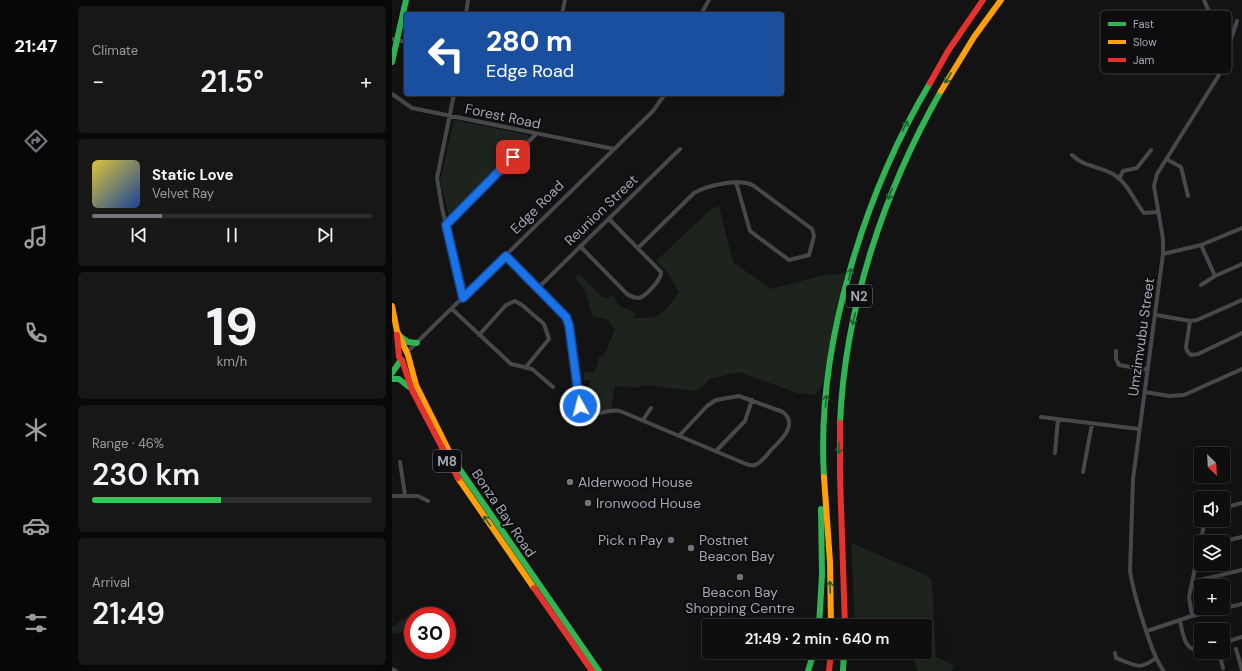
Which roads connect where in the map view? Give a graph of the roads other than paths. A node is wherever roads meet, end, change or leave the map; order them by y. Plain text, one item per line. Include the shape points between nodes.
1 (406, 0) edge
2 (468, 0) edge
3 (565, 0) edge
4 (709, 0) edge
5 (980, 0) edge
6 (983, 0) edge
7 (1001, 0) edge
8 (1006, 0) edge
9 (1204, 0) edge
10 (1208, 10) edge
11 (466, 12) edge
12 (562, 12) edge
13 (702, 12) edge
14 (970, 19) junction
15 (1237, 21) dead end
16 (1232, 36) edge
17 (395, 40) edge
18 (392, 62) edge
19 (956, 64) junction
20 (1219, 74) edge
21 (394, 96) edge
22 (454, 96) edge
23 (664, 96) edge
24 (450, 116) junction
25 (536, 134) junction
26 (614, 149) junction
27 (680, 149) dead end
28 (1151, 150) dead end
29 (1072, 155) dead end
30 (1166, 159) junction
31 (1119, 179) junction
32 (736, 182) junction
33 (1188, 196) dead end
34 (1158, 212) junction
35 (609, 219) junction
36 (446, 225) junction
37 (1242, 228) edge
38 (1201, 245) junction
39 (580, 246) junction
40 (638, 248) junction
41 (1163, 254) junction
42 (506, 256) junction
43 (1242, 264) edge
44 (1215, 276) junction
45 (1201, 285) dead end
46 (538, 288) junction
47 (463, 298) junction
48 (1242, 300) edge
49 (392, 306) edge
50 (452, 309) junction
51 (1156, 315) junction
52 (393, 317) edge
53 (1190, 321) junction
54 (398, 333) junction
55 (1242, 333) edge
56 (479, 335) junction
57 (418, 343) junction
58 (1116, 351) dead end
59 (403, 356) junction
60 (526, 367) junction
61 (392, 369) edge
62 (1242, 369) edge
63 (1148, 370) junction
64 (392, 374) edge
65 (392, 379) edge
66 (553, 387) dead end
67 (412, 390) junction
68 (1145, 392) junction
69 (752, 400) junction
70 (651, 408) dead end
71 (1042, 417) dead end
72 (1058, 419) junction
73 (643, 420) junction
74 (1092, 424) junction
75 (1139, 429) junction
76 (679, 436) junction
77 (716, 451) junction
78 (1055, 453) dead end
79 (400, 462) dead end
80 (1083, 472) dead end
81 (824, 485) junction
82 (405, 495) junction
83 (392, 496) edge
84 (428, 501) dead end
85 (1242, 503) edge
86 (1230, 506) edge
87 (1242, 536) edge
88 (1230, 539) edge
89 (1242, 570) edge
90 (1195, 571) edge
91 (1192, 582) junction
92 (1242, 604) edge
93 (1192, 616) junction
94 (819, 619) edge
95 (831, 619) edge
96 (844, 619) edge
97 (1180, 621) junction
98 (1147, 631) junction
99 (1242, 637) edge
100 (1230, 641) edge
101 (1236, 649) dead end
102 (1194, 650) edge
103 (1115, 653) dead end
104 (1156, 658) junction
105 (812, 659) edge
106 (830, 659) edge
107 (844, 659) edge
108 (1221, 659) edge
109 (1223, 668) dead end
110 (392, 669) edge
111 (1242, 670) edge
112 (396, 671) edge
113 (592, 671) edge
114 (599, 671) edge
115 (808, 671) edge
116 (830, 671) edge
117 (843, 671) edge
118 (1164, 671) edge

1 - 17 main road
2 - 11 street
3 - 12 street
4 - 13 street
5 - 14 main road
6 - 14 main road, N2
7 - 19 main road, N2
8 - 19 main road
9 - 10 street
81 -> 14 main road, N2 via 825,424 833,344 865,221 906,122 930,79
15 - 16 street, Umzimvubu Street
17 - 18 main road
19 -> 96 main road, N2 via 920,127 896,178 870,253 852,329 842,386 840,428
20 - 30 street, Umzimvubu Street
21 - 24 street, Forest Road via 412,108
22 - 24 street
23 - 26 street, Edge Road
24 - 25 street, Forest Road
24 - 36 street via 437,178
25 - 26 street, Forest Road
25 - 36 street
26 - 42 street, Edge Road
27 - 35 street, Reunion Street
28 - 31 street via 1136,168 1123,170
29 - 31 street via 1082,164 1105,170
30 - 33 street via 1181,167
30 - 34 street, Umzimvubu Street via 1154,180
31 - 34 street via 1144,213
32 - 32 street via 751,183 812,229 814,236 809,255 789,260 750,231
32 - 40 street via 704,188 694,194
34 - 41 street, Umzimvubu Street
35 - 39 street, Reunion Street
35 - 40 street
36 - 47 street
37 - 38 street
38 - 41 street
38 - 44 street
39 - 40 street via 627,294 636,298 642,296 661,275
39 - 46 street, Reunion Street
41 - 51 street, Umzimvubu Street
42 - 46 street
42 - 47 street, Edge Road
43 - 44 street
44 - 45 street
46 - 73 street via 568,322 580,406 587,414 615,410
47 - 50 street, Edge Road
48 - 53 street
49 - 52 main road, Bonza Bay Road / M8
50 - 56 street
50 - 57 street, Edge Road
51 - 53 street
51 - 63 street, Umzimvubu Street
52 - 54 main road, Bonza Bay Road / M8
53 - 55 street via 1186,347 1191,355
54 - 57 main road via 408,342
54 - 59 main road, Bonza Bay Road / M8 via 398,346
56 - 60 street via 511,364
56 - 60 street via 508,303 522,305 544,324 549,339
57 - 59 street, Edge Road
58 - 63 street via 1119,364
59 - 61 main road, Edge Road
59 - 64 main road, Edge Road
59 - 67 main road, Bonza Bay Road / M8
59 - 114 main road, Bonza Bay Road / M8 via 450,455
60 - 66 street via 535,371
62 - 68 street via 1184,395 1169,396
63 - 68 street, Umzimvubu Street
65 - 67 main road via 401,380
113 -> 67 main road, Bonza Bay Road / M8 via 452,470
68 - 75 street, Umzimvubu Street
69 - 76 street via 736,396 713,401
69 - 77 street via 745,421
69 - 77 street via 785,413 789,423 786,434 755,465 746,464
70 - 73 street
71 - 72 street
72 - 74 street
72 - 78 street
73 - 76 street
74 - 75 street
74 - 80 street
75 - 98 street, Umzimvubu Street via 1133,479 1130,571
76 - 77 street
79 - 82 street
81 - 94 main road via 821,506
95 -> 81 main road, N2
82 - 83 street
82 - 84 street via 422,497
85 - 86 street
87 - 88 street
89 - 91 street
90 - 91 street
91 - 93 street via 1189,597
92 - 93 street
93 - 97 street
97 - 98 street
97 - 102 street via 1186,642
98 - 104 street, Umzimvubu Street
99 - 100 street
101 - 111 street
103 - 104 street via 1116,658 1139,666 1145,666
104 - 118 street, Umzimvubu Street
105 - 115 main road
106 - 116 main road
107 - 117 main road
108 - 109 street
110 - 112 street

